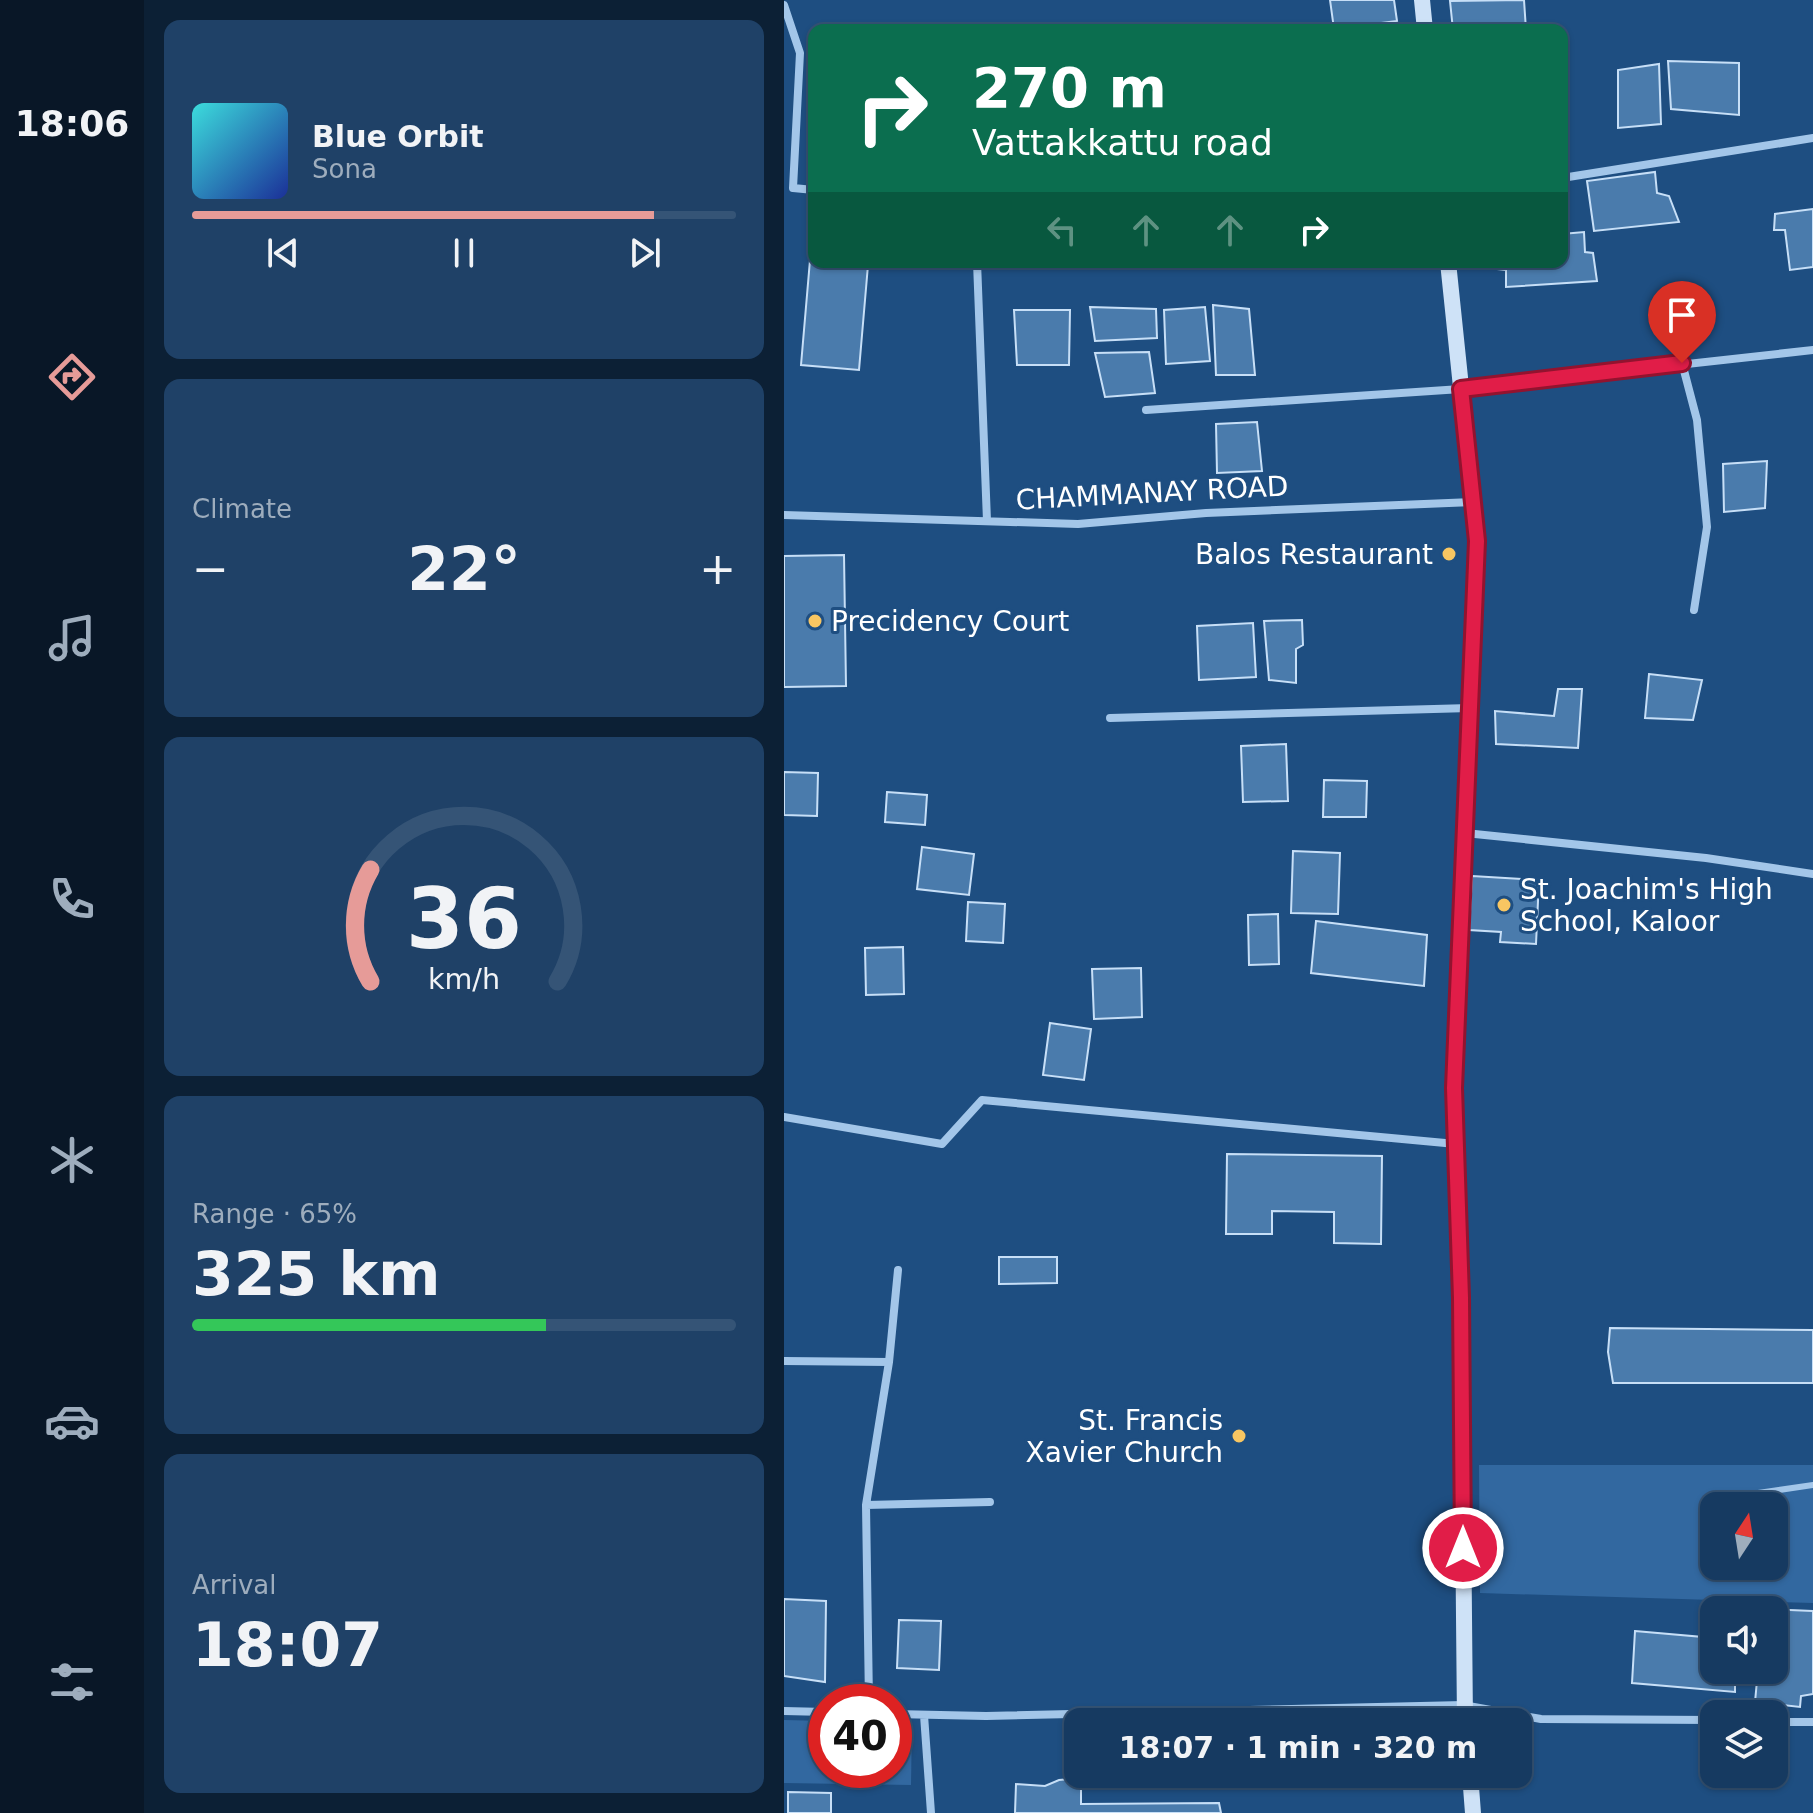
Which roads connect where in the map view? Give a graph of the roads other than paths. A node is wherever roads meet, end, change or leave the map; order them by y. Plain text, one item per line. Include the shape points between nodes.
1 (1422, 0) edge
2 (784, 5) edge
3 (1424, 24) edge
4 (1813, 138) edge
5 (1568, 177) edge
6 (808, 189) edge
7 (977, 268) edge
8 (1449, 268) edge
9 (1813, 350) edge
10 (1682, 363) junction
11 (1461, 389) junction
12 (1146, 410) dead end
13 (1473, 502) junction
14 (784, 515) edge
15 (987, 521) junction
16 (1694, 610) dead end
17 (1470, 708) junction
18 (1110, 718) dead end
19 (1465, 832) junction
20 (1813, 874) edge
21 (784, 1117) edge
22 (1456, 1144) junction
23 (898, 1270) dead end
24 (784, 1361) edge
25 (889, 1362) junction
26 (1813, 1485) edge
27 (1765, 1492) edge
28 (990, 1502) dead end
29 (866, 1505) junction
30 (869, 1684) edge
31 (1463, 1705) junction
32 (1463, 1708) edge
33 (784, 1711) edge
34 (808, 1712) edge
35 (912, 1715) edge
36 (924, 1715) junction
37 (1700, 1720) edge
38 (1788, 1722) edge
39 (1813, 1722) edge
40 (1471, 1788) edge
41 (931, 1813) edge
42 (1473, 1813) edge

1 - 3 street
2 - 6 street via 800,53 793,188
4 - 5 street
7 - 15 street
8 - 11 street
9 - 10 street
10 - 11 street
10 - 16 street via 1697,420 1707,527
11 - 12 street
11 - 13 street
13 - 15 street, CHAMMANAY ROAD via 1078,524
13 - 17 street via 1477,541
14 - 15 street, CHAMMANAY ROAD
17 - 18 street
17 - 19 street
19 - 20 street
19 - 22 street
21 - 22 street via 942,1144 982,1100
22 - 31 street
23 - 25 street
24 - 25 street
25 - 29 street
26 - 27 lane
28 - 29 street
29 - 30 street
31 - 32 street
31 - 36 street
31 - 37 street via 1541,1719
33 - 34 street
35 - 36 street
36 - 41 street
38 - 39 street
40 - 42 street

